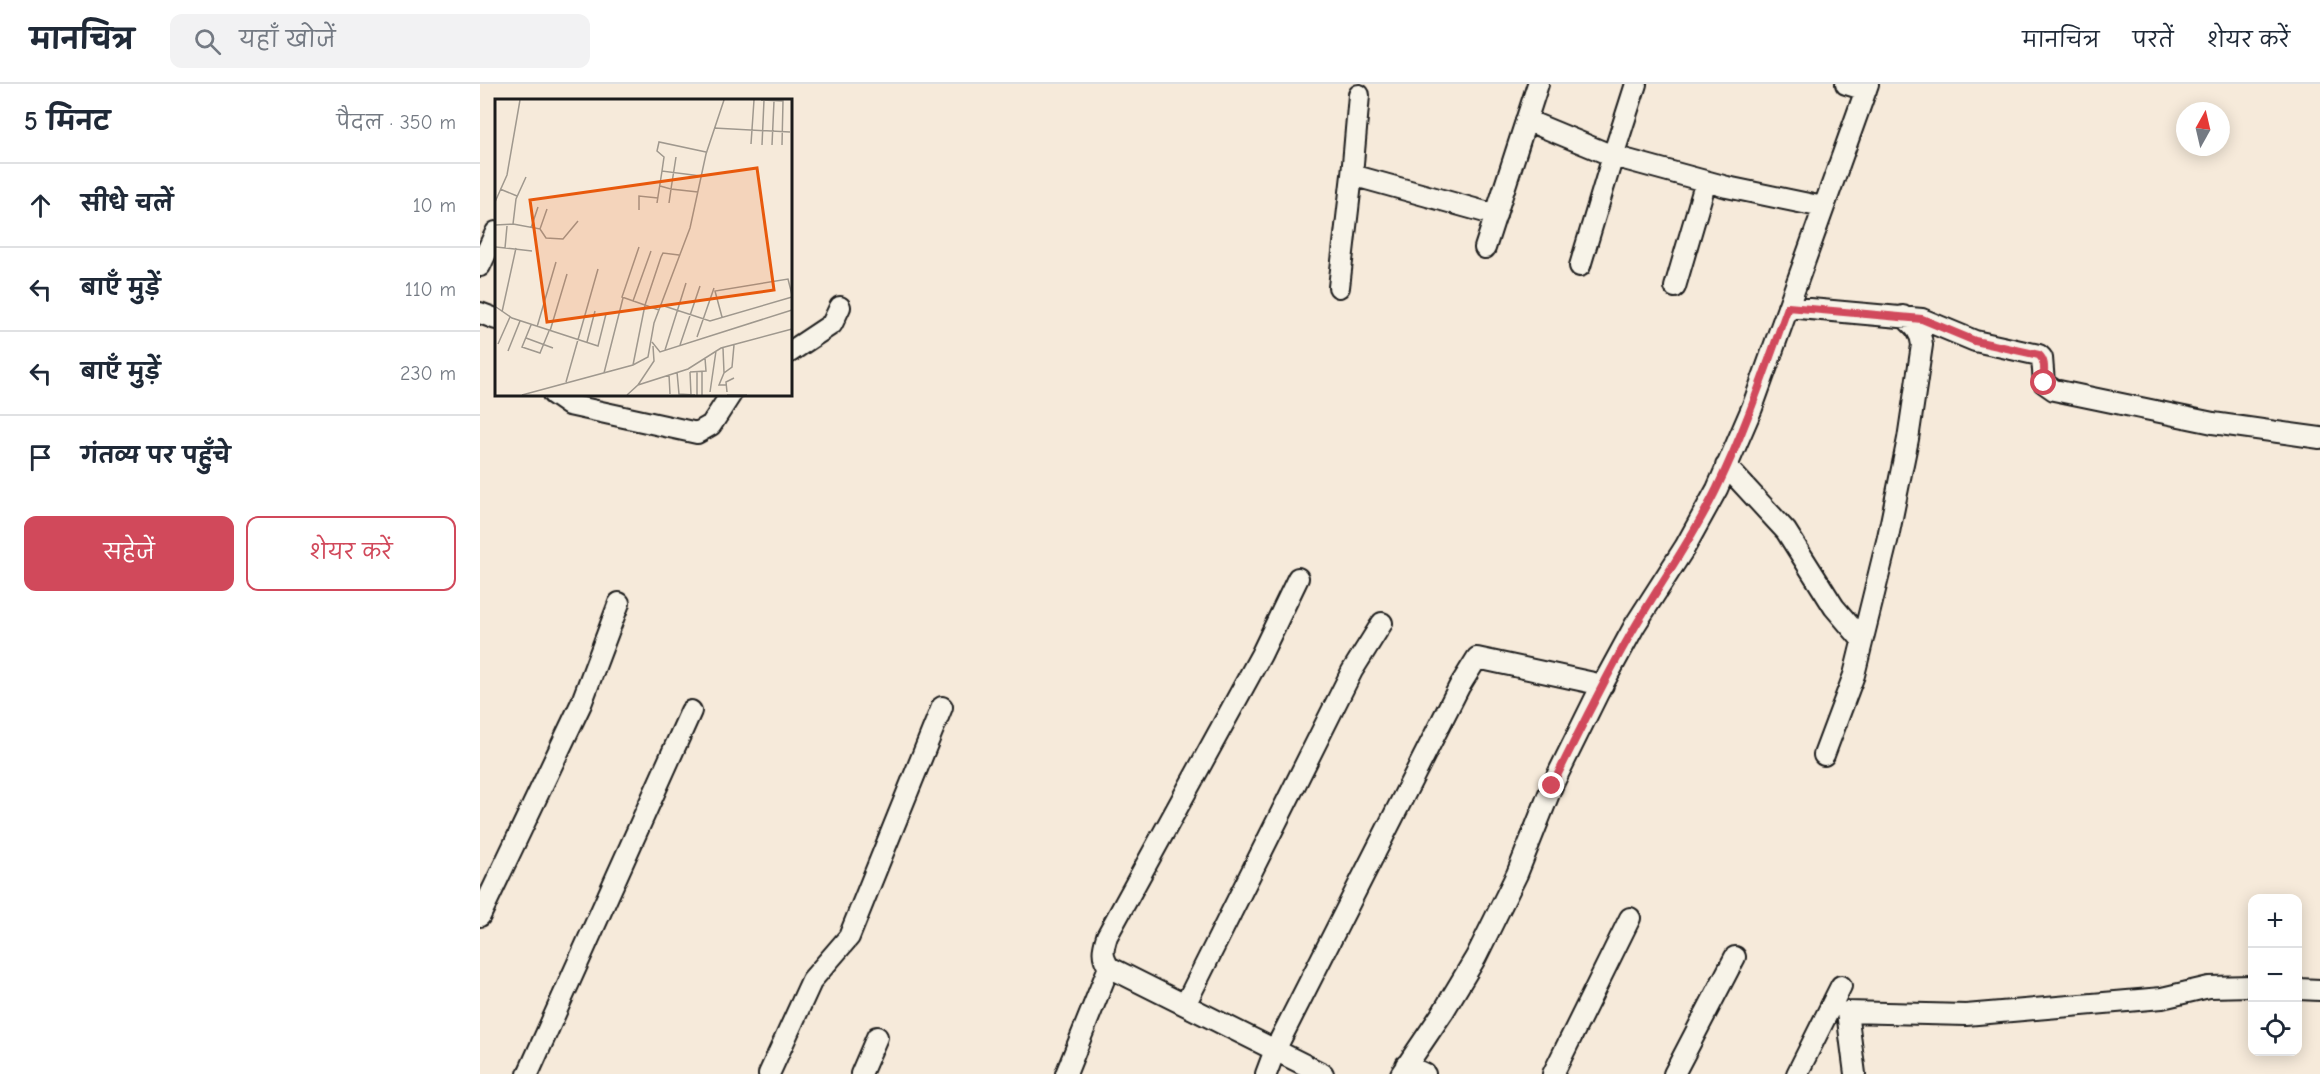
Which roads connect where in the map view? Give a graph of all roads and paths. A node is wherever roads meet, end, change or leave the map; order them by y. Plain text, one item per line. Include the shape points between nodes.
1 (1538, 84) edge
2 (1636, 84) edge
3 (1846, 84) edge
4 (1867, 87) edge
5 (1359, 95) dead end
6 (1527, 120) junction
7 (1613, 156) junction
8 (1352, 175) junction
9 (1706, 181) junction
10 (1823, 207) junction
11 (1496, 215) junction
12 (495, 234) edge
13 (1485, 248) dead end
14 (480, 266) edge
15 (1580, 266) dead end
16 (1338, 286) dead end
17 (1675, 287) dead end
18 (840, 307) dead end
19 (1788, 307) junction
20 (480, 313) edge
21 (1903, 316) junction
22 (495, 319) edge
23 (792, 351) edge
24 (556, 396) edge
25 (730, 396) edge
26 (2320, 438) edge
27 (1726, 466) junction
28 (1298, 578) dead end
29 (619, 603) dead end
30 (1382, 623) dead end
31 (1862, 640) junction
32 (1603, 685) junction
33 (942, 707) dead end
34 (691, 711) dead end
35 (1824, 755) dead end
36 (480, 916) edge
37 (1630, 918) dead end
38 (1735, 957) dead end
39 (1109, 967) junction
40 (1841, 986) dead end
41 (2248, 986) edge
42 (2302, 989) edge
43 (2320, 990) edge
44 (1185, 1005) junction
45 (877, 1037) dead end
46 (1275, 1050) junction
47 (1403, 1070) edge
48 (528, 1074) edge
49 (769, 1074) edge
50 (861, 1074) edge
51 (1066, 1074) edge
52 (1266, 1074) edge
53 (1323, 1074) edge
54 (1425, 1074) edge
55 (1553, 1074) edge
56 (1674, 1074) edge
57 (1797, 1074) edge
58 (1855, 1074) edge

1 - 6 street
2 - 7 street
3 - 4 street
4 - 10 street
5 - 8 street
6 - 7 street
6 - 11 street
7 - 9 street
7 - 15 street
8 - 11 street
8 - 16 street
9 - 10 street
9 - 17 street
10 - 19 street
11 - 13 street
12 - 14 street
18 - 23 street via 832,324
19 - 21 street
19 - 27 street via 1752,408
20 - 22 street
21 - 26 street via 1938,324 1975,341 2039,355 2044,364 2044,383 2054,390 2213,423
21 - 31 street via 1922,336 1921,354 1899,488
24 - 25 street via 569,405 697,432 711,425
27 - 31 street via 1786,531 1834,607
27 - 32 street via 1685,547 1635,625
28 - 39 street via 1261,655 1107,936 1103,959
29 - 36 street via 581,704
30 - 44 street via 1352,671
31 - 35 street via 1854,675
32 - 46 street via 1477,658
32 - 47 street via 1552,786 1517,874 1476,957
33 - 49 street via 849,936 812,980
34 - 48 street
37 - 55 street
38 - 56 street
39 - 44 street
39 - 51 street
40 - 57 street
41 - 58 street via 2210,987 2162,998 1966,1015 1847,1012
42 - 43 street
44 - 46 street
45 - 50 street
46 - 52 street
46 - 53 street
47 - 54 street

